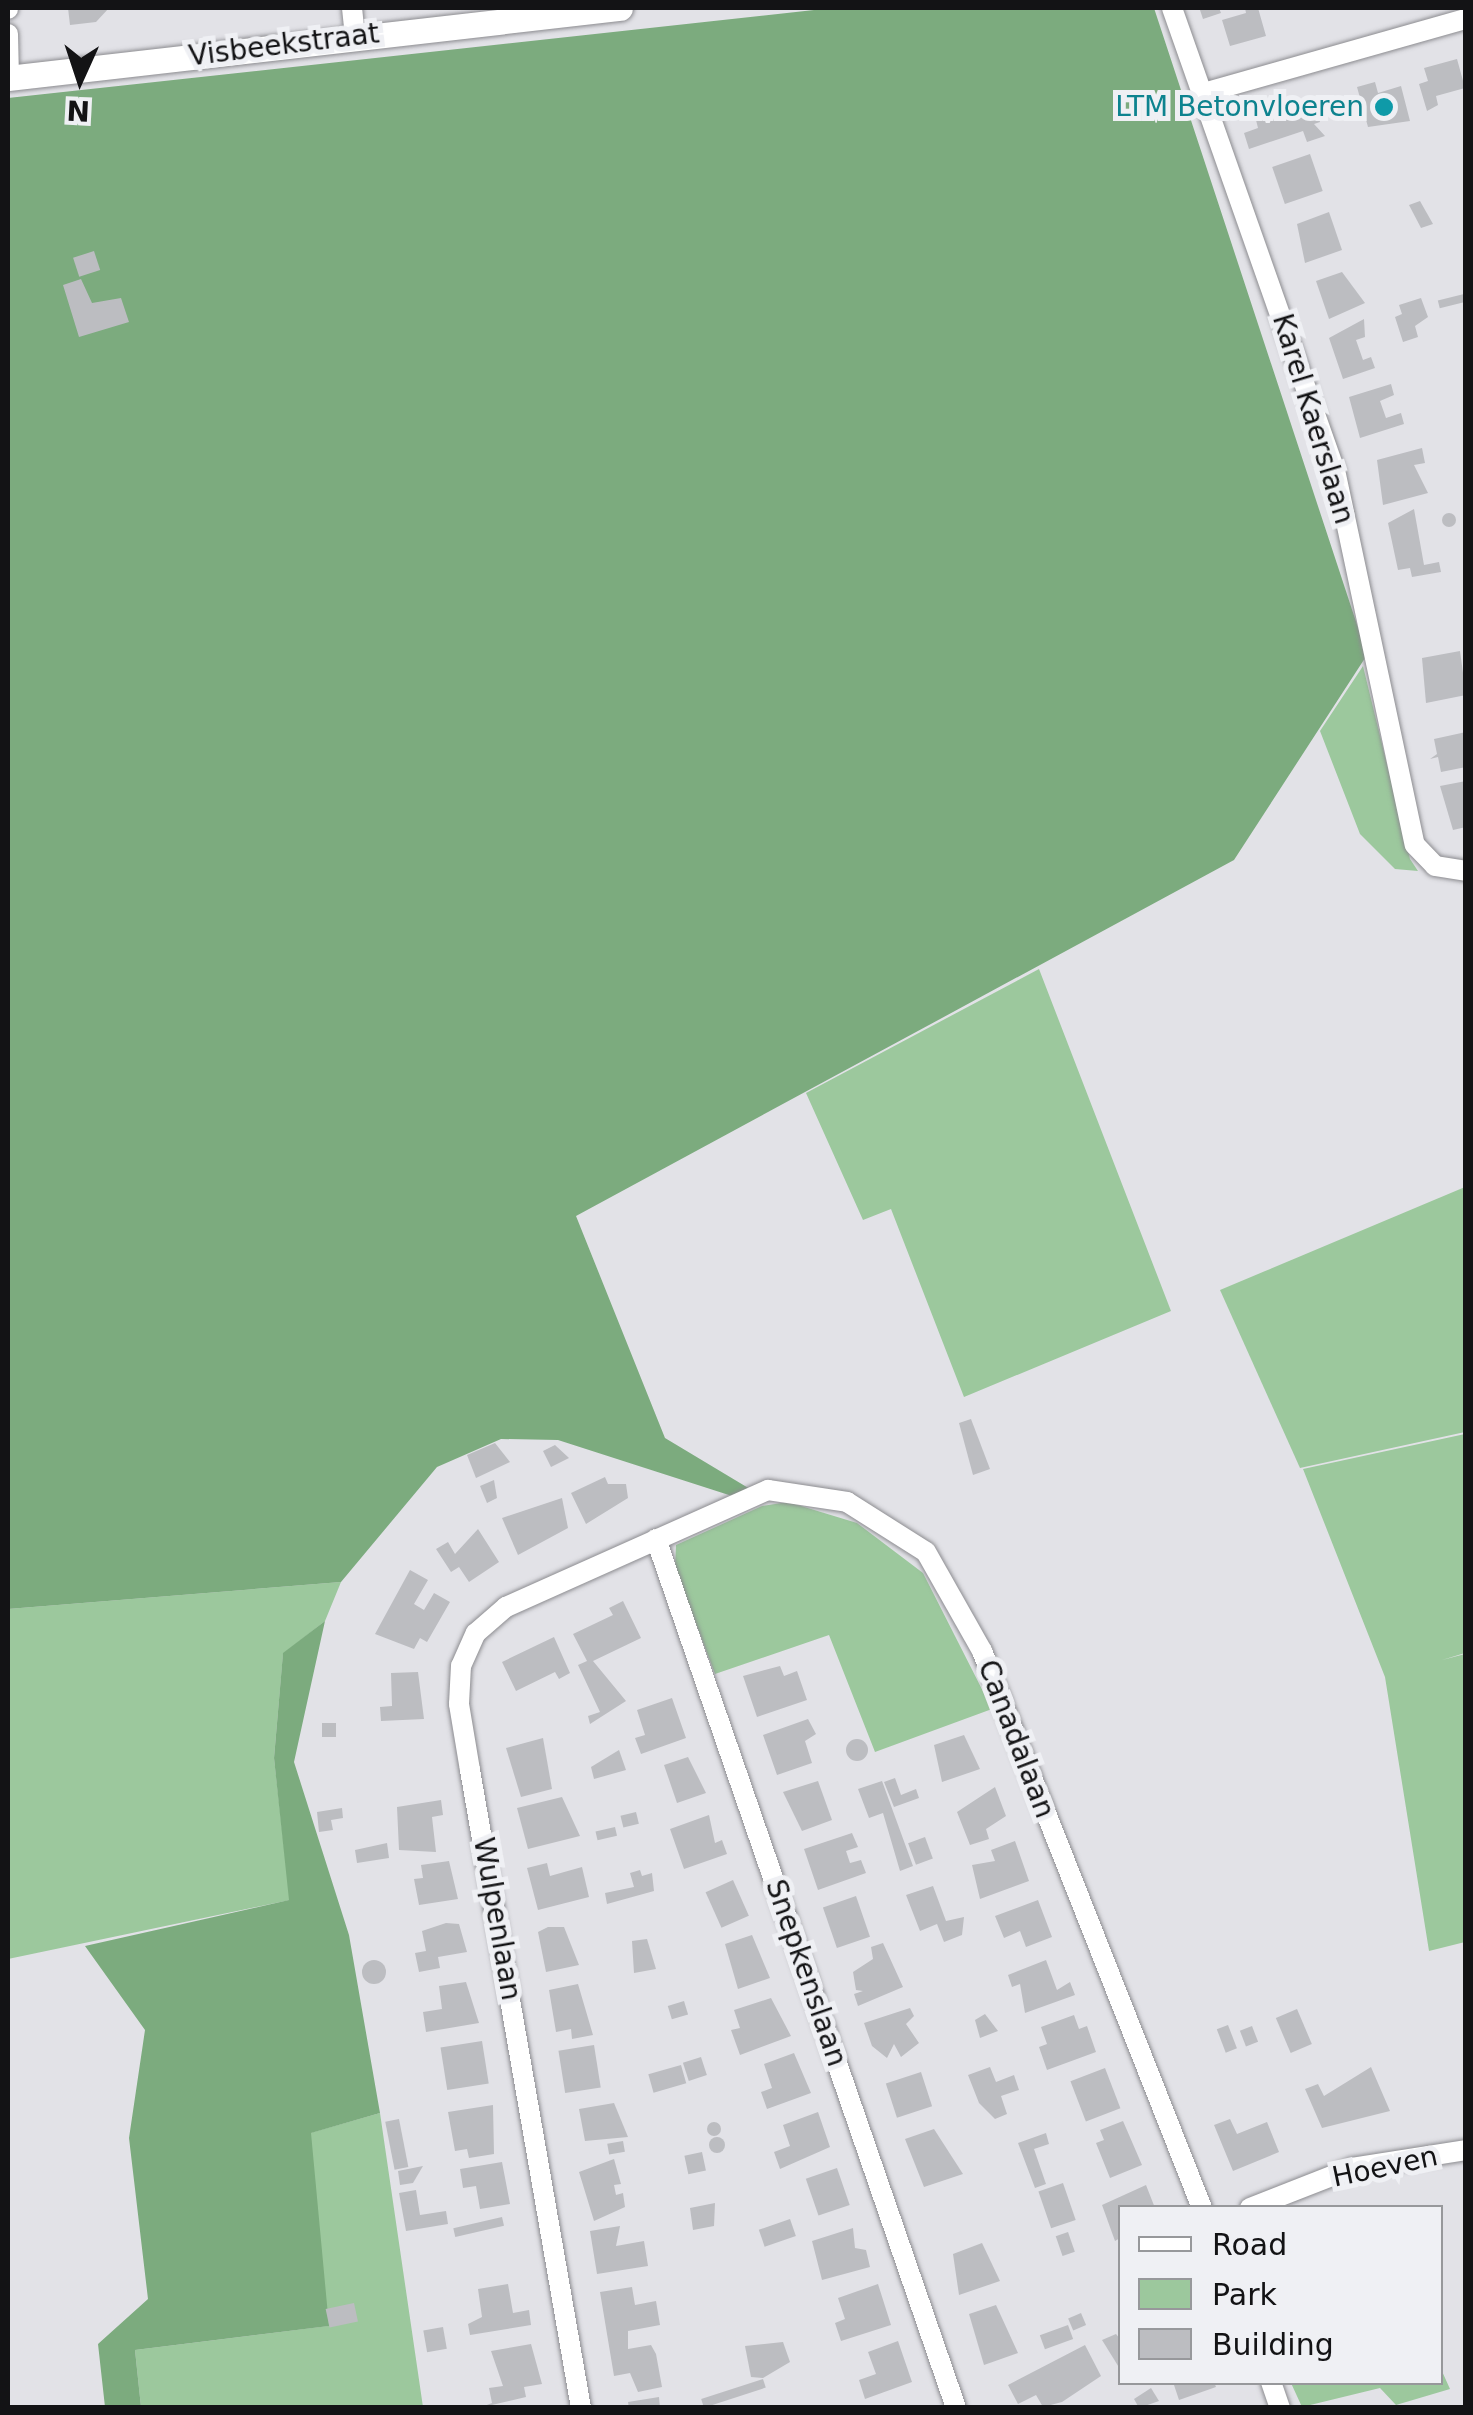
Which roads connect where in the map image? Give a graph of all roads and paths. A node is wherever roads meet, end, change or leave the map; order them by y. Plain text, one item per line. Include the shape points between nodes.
1 (352, 8) edge
2 (620, 8) edge
3 (1172, 8) edge
4 (1466, 19) edge
5 (8, 34) edge
6 (355, 37) junction
7 (8, 78) edge
8 (1204, 93) junction
9 (1463, 871) edge
10 (656, 1539) junction
11 (1466, 2150) edge
12 (1201, 2205) edge
13 (1258, 2205) edge
14 (581, 2408) edge
15 (956, 2408) edge

1 - 6 street
2 - 6 street, Visbeekstraat
3 - 8 street, Karel Kaerslaan
4 - 8 street
5 - 7 street
6 - 7 street, Visbeekstraat
8 - 9 street, Karel Kaerslaan via 1335,470 1415,845 1436,866
10 - 12 street, Canadalaan via 768,1490 847,1502 926,1552 982,1651
10 - 14 street, Wulpenlaan via 506,1607 476,1634 461,1666 467,1754
10 - 15 street, Snepkenslaan
11 - 13 street, Hoeven via 1352,2168

